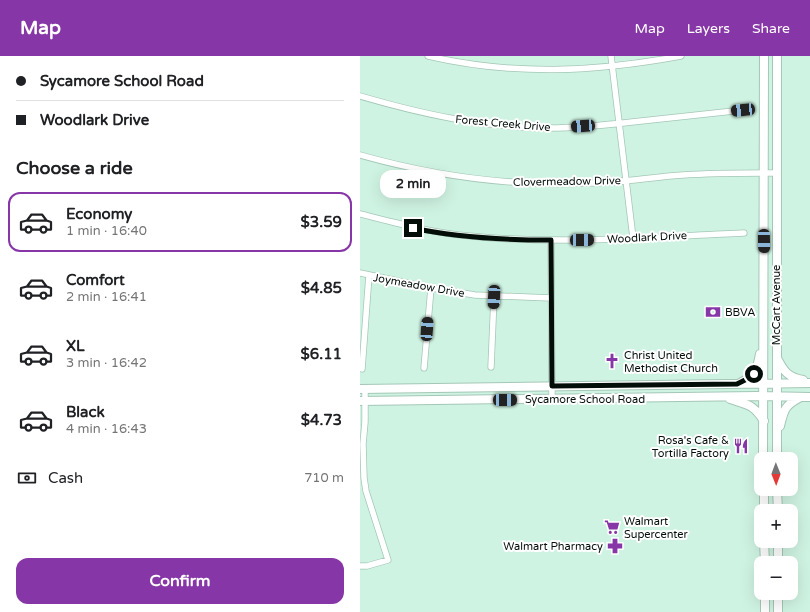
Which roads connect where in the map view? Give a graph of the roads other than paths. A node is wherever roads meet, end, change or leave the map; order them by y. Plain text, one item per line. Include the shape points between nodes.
1 (428, 56) edge
2 (611, 56) edge
3 (681, 56) edge
4 (764, 56) edge
5 (776, 56) edge
6 (613, 66) junction
7 (360, 96) edge
8 (743, 110) dead end
9 (619, 123) junction
10 (360, 155) edge
11 (777, 172) junction
12 (764, 173) junction
13 (626, 180) junction
14 (360, 214) edge
15 (744, 233) dead end
16 (633, 238) junction
17 (551, 240) junction
18 (360, 273) edge
19 (369, 276) junction
20 (776, 282) junction
21 (764, 283) junction
22 (431, 288) junction
23 (494, 297) junction
24 (551, 298) junction
25 (764, 335) junction
26 (776, 356) junction
27 (491, 367) dead end
28 (424, 368) dead end
29 (362, 369) dead end
30 (810, 382) edge
31 (776, 383) junction
32 (737, 384) junction
33 (764, 384) junction
34 (647, 385) junction
35 (552, 386) junction
36 (471, 387) junction
37 (362, 389) edge
38 (764, 396) junction
39 (776, 396) junction
40 (722, 397) junction
41 (800, 397) junction
42 (810, 397) edge
43 (647, 398) junction
44 (552, 399) junction
45 (471, 400) junction
46 (362, 401) edge
47 (764, 421) junction
48 (777, 438) junction
49 (763, 452) edge
50 (777, 452) edge
51 (362, 478) edge
52 (360, 566) edge
53 (765, 600) edge
54 (778, 600) edge
55 (765, 612) edge
56 (778, 612) edge

1 - 6 street via 471,65 528,70
2 - 6 street
3 - 6 street
4 - 12 main road, McCart Avenue
5 - 11 main road, McCart Avenue
6 - 9 street
7 - 9 street, Forest Creek Drive via 428,114 492,124 552,128
8 - 9 street, Forest Creek Drive
9 - 13 street
10 - 13 street, Clovermeadow Drive via 416,170 487,181 559,184
11 - 12 street, Clovermeadow Drive
11 - 20 main road, McCart Avenue
12 - 13 street, Clovermeadow Drive via 723,172
12 - 21 main road, McCart Avenue
13 - 16 street
14 - 17 street, Woodlark Drive via 423,230 469,236
15 - 16 street, Woodlark Drive
16 - 17 street, Woodlark Drive
17 - 24 street
18 - 19 street, Joymeadow Drive
19 - 22 street, Joymeadow Drive
19 - 29 street
20 - 21 main road
20 - 26 main road, McCart Avenue
21 - 25 main road, McCart Avenue
22 - 23 street, Joymeadow Drive
22 - 28 street
23 - 24 street, Joymeadow Drive
23 - 27 street
24 - 35 street
25 - 32 main road via 757,370
25 - 33 main road, McCart Avenue
26 - 30 main road via 788,374
26 - 31 main road, McCart Avenue
30 - 31 main road, Sycamore School Road
31 - 33 main road, Sycamore School Road
31 - 39 main road, McCart Avenue
32 - 33 main road, Sycamore School Road
32 - 34 main road, Sycamore School Road
33 - 38 main road, McCart Avenue
34 - 35 main road, Sycamore School Road
34 - 43 main road
35 - 36 main road, Sycamore School Road
35 - 44 street
36 - 37 main road, Sycamore School Road
36 - 45 main road
37 - 46 street
38 - 39 main road, Sycamore School Road
38 - 40 main road, Sycamore School Road
38 - 47 main road, McCart Avenue
39 - 41 main road, Sycamore School Road
39 - 48 main road, McCart Avenue
40 - 43 main road, Sycamore School Road
40 - 47 main road via 748,404
41 - 42 main road, Sycamore School Road
41 - 48 main road via 790,402 784,410
43 - 44 main road, Sycamore School Road
44 - 45 main road, Sycamore School Road
45 - 46 main road, Sycamore School Road
46 - 51 street
47 - 49 main road, McCart Avenue
48 - 50 main road, McCart Avenue
51 - 52 street via 388,560
53 - 55 main road
54 - 56 main road

